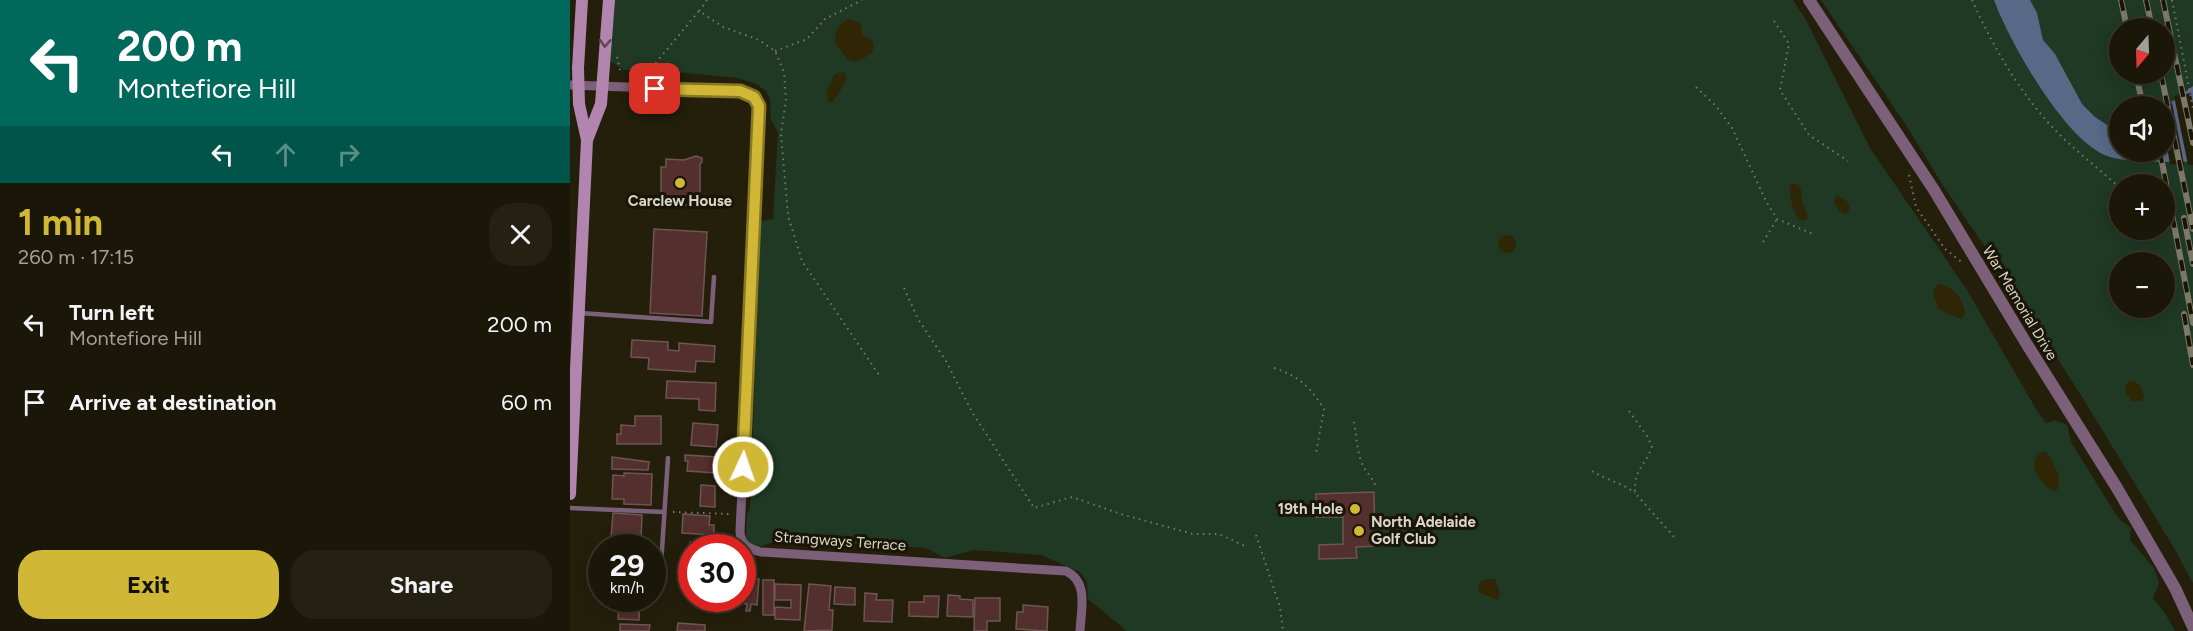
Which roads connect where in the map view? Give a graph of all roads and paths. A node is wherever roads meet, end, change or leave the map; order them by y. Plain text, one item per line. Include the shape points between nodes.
1 (582, 0) edge
2 (609, 0) edge
3 (707, 0) edge
4 (862, 0) edge
5 (1809, 0) edge
6 (1972, 0) edge
7 (2172, 0) edge
8 (699, 11) junction
9 (1774, 21) dead end
10 (775, 51) junction
11 (574, 85) edge
12 (603, 87) junction
13 (1696, 87) dead end
14 (634, 88) junction
15 (2193, 108) edge
16 (587, 140) junction
17 (1848, 161) dead end
18 (1907, 166) dead end
19 (2109, 178) edge
20 (1777, 219) junction
21 (1813, 234) dead end
22 (1763, 242) dead end
23 (1970, 268) dead end
24 (714, 277) dead end
25 (904, 288) dead end
26 (579, 313) junction
27 (1274, 368) dead end
28 (881, 378) dead end
29 (1629, 411) dead end
30 (1354, 422) dead end
31 (1316, 453) dead end
32 (668, 458) dead end
33 (1592, 471) dead end
34 (1376, 487) dead end
35 (1635, 493) junction
36 (570, 494) edge
37 (570, 508) edge
38 (664, 512) junction
39 (741, 514) junction
40 (663, 534) edge
41 (1256, 535) dead end
42 (1676, 539) dead end
43 (1247, 546) dead end
44 (2193, 627) edge
45 (1080, 631) edge
46 (1282, 631) edge

1 - 11 main road
2 -> 12 main road
3 - 8 path
4 - 10 path via 825,19 807,39
5 - 44 street, War Memorial Drive via 1911,153 2117,488
6 - 19 path via 1983,26 2036,105 2056,130
7 - 15 path
8 - 10 path
8 - 14 path
9 - 17 path via 1789,44 1780,90 1788,106 1809,135
10 - 28 path via 783,72 786,100 782,133 788,216 802,261
11 - 12 street
11 - 16 main road
12 - 14 street
12 - 16 main road via 601,105
13 - 20 path via 1732,128
14 - 39 street, Strangways Terrace via 740,91 754,97 759,106
16 - 26 main road
18 - 23 path via 1916,207 1944,249
20 - 21 path
20 - 22 path
24 - 26 lane via 711,322
25 - 43 path via 972,412 1034,508 1072,497 1193,534 1219,534
26 - 36 main road
27 - 31 path via 1292,374 1311,388 1324,409
29 - 35 path via 1652,446 1636,473
30 - 34 path via 1361,463
32 - 38 lane
33 - 35 path
35 - 42 path
37 - 38 lane
38 - 39 path
38 - 40 lane
39 - 45 street, Strangways Terrace via 740,536 755,550 1066,571 1075,576 1081,587
41 - 46 path via 1280,607

